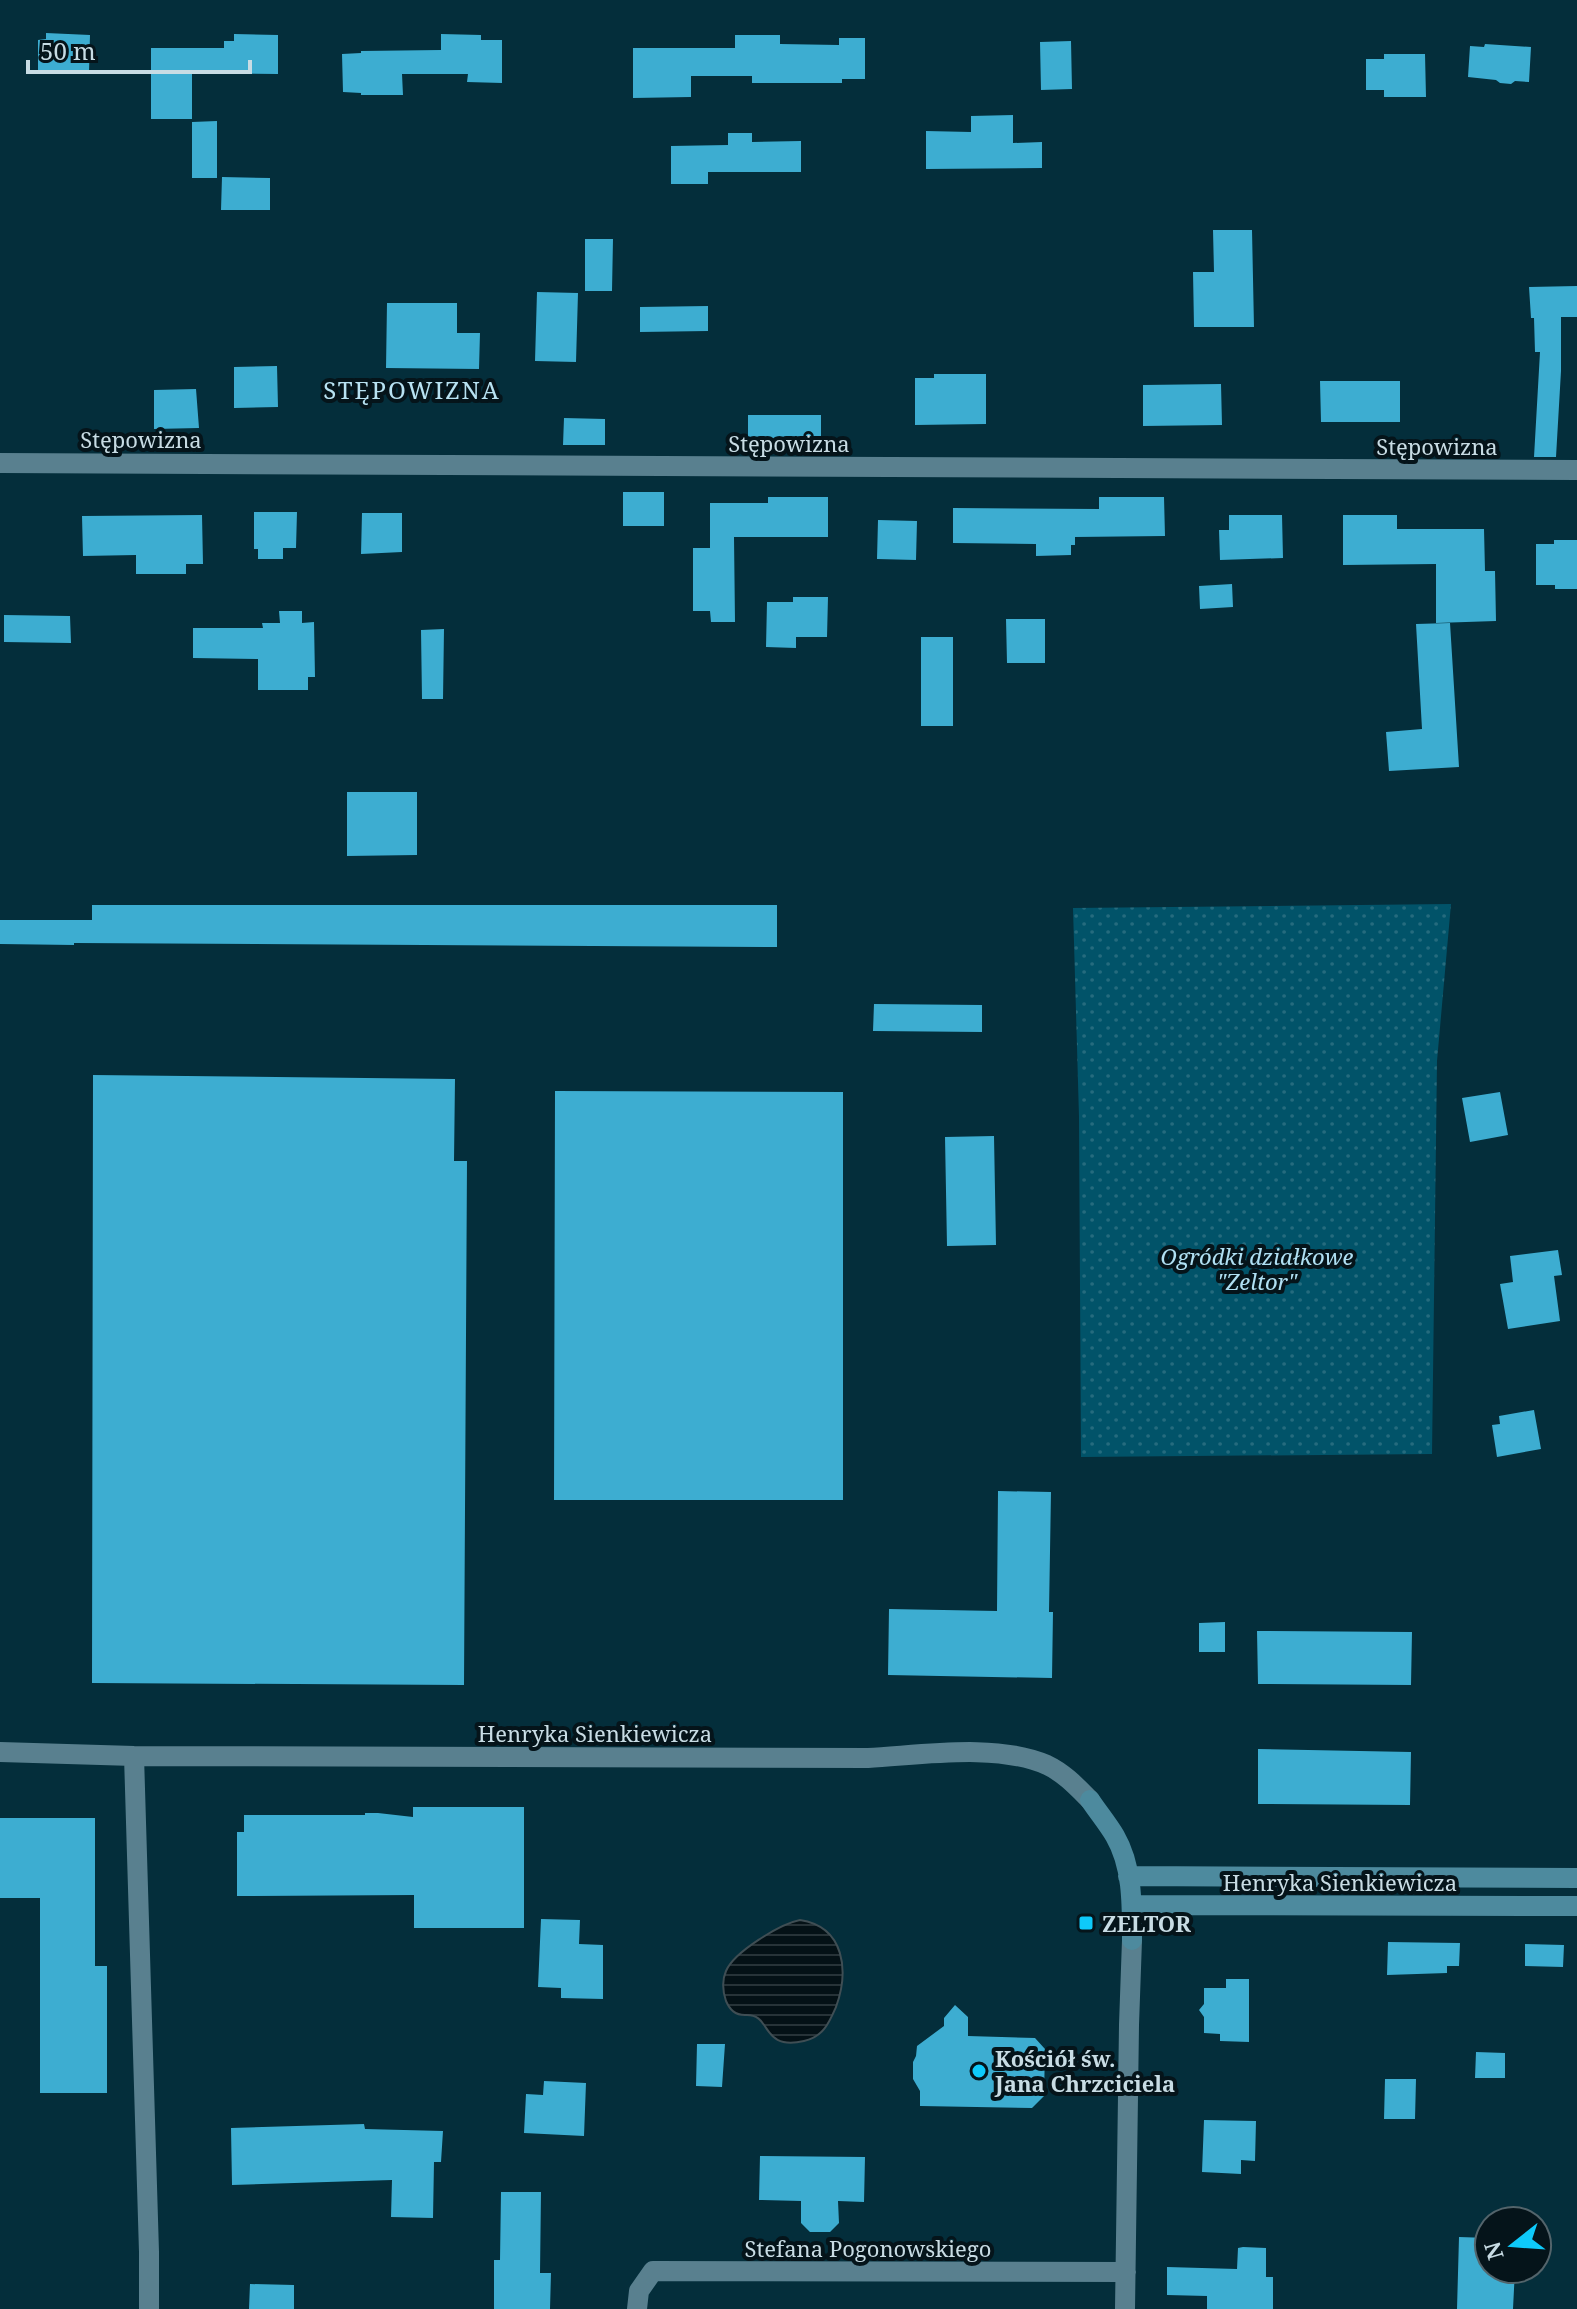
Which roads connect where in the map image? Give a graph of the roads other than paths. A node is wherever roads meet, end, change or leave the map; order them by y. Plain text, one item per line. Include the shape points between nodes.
1 (0, 463) edge
2 (1577, 470) edge
3 (0, 1752) edge
4 (134, 1756) junction
5 (1128, 1876) junction
6 (1577, 1878) edge
7 (1132, 1905) junction
8 (1577, 1906) edge
9 (1126, 2272) junction
10 (149, 2309) edge
11 (637, 2309) edge
12 (1125, 2309) edge

1 - 2 street, Stępowizna
3 - 4 street, Henryka Sienkiewicza
4 - 5 street, Henryka Sienkiewicza via 1017,1756 1048,1766 1090,1800 1115,1835
4 - 10 street
5 - 6 street, Henryka Sienkiewicza
5 - 7 street, Henryka Sienkiewicza
7 - 8 street, Henryka Sienkiewicza
7 - 9 street
9 - 11 street, Stefana Pogonowskiego via 653,2271 639,2291
9 - 12 street

